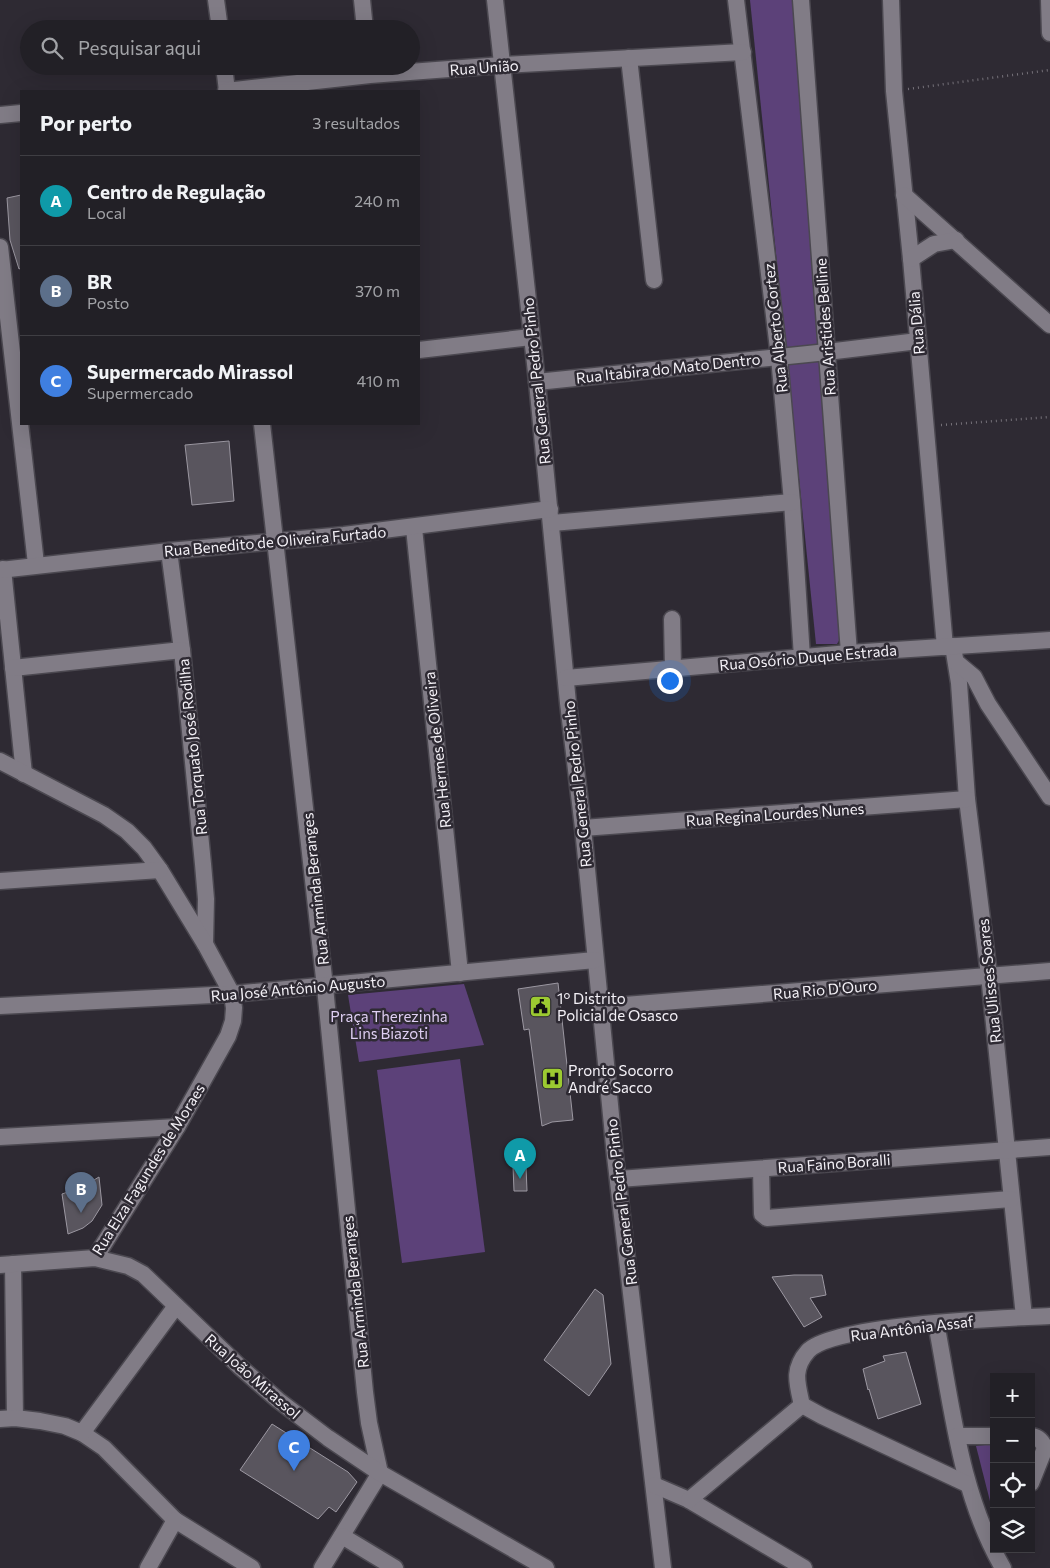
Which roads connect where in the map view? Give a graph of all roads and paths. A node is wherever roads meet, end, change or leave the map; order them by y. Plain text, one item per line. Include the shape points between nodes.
1 (216, 0) edge
2 (362, 0) edge
3 (495, 0) edge
4 (736, 0) edge
5 (801, 0) edge
6 (892, 0) edge
7 (1049, 0) edge
8 (219, 20) edge
9 (364, 20) edge
10 (1050, 33) edge
11 (743, 52) junction
12 (629, 58) junction
13 (502, 65) junction
14 (1050, 70) edge
15 (420, 73) edge
16 (225, 75) edge
17 (401, 75) edge
18 (371, 78) edge
19 (227, 90) edge
20 (238, 90) edge
21 (894, 91) junction
22 (20, 113) edge
23 (0, 115) edge
24 (904, 195) junction
25 (956, 240) junction
26 (0, 247) edge
27 (911, 259) junction
28 (654, 280) dead end
29 (1043, 310) edge
30 (1050, 325) edge
31 (5, 333) edge
32 (531, 338) junction
33 (918, 341) junction
34 (420, 350) edge
35 (827, 352) junction
36 (778, 357) junction
37 (537, 382) junction
38 (20, 402) edge
39 (1050, 417) edge
40 (22, 425) edge
41 (262, 425) edge
42 (924, 426) junction
43 (792, 502) junction
44 (551, 516) junction
45 (414, 528) junction
46 (275, 542) junction
47 (169, 551) junction
48 (36, 564) junction
49 (1, 569) edge
50 (672, 619) dead end
51 (1050, 640) edge
52 (182, 650) junction
53 (951, 651) junction
54 (849, 653) junction
55 (802, 657) junction
56 (14, 668) junction
57 (674, 669) junction
58 (566, 678) junction
59 (959, 684) junction
60 (988, 704) junction
61 (0, 761) edge
62 (24, 774) junction
63 (1050, 797) edge
64 (967, 799) junction
65 (583, 828) junction
66 (160, 870) junction
67 (0, 881) edge
68 (205, 944) junction
69 (595, 960) junction
70 (1050, 971) edge
71 (460, 973) junction
72 (989, 975) junction
73 (325, 987) junction
74 (232, 994) junction
75 (0, 1006) edge
76 (600, 1007) junction
77 (177, 1127) junction
78 (0, 1137) edge
79 (1050, 1147) edge
80 (1006, 1150) junction
81 (761, 1169) junction
82 (618, 1179) junction
83 (1011, 1199) junction
84 (95, 1258) junction
85 (7, 1265) edge
86 (176, 1306) junction
87 (1050, 1316) edge
88 (1024, 1317) junction
89 (936, 1323) junction
90 (802, 1404) junction
91 (7, 1419) edge
92 (82, 1433) junction
93 (957, 1436) junction
94 (990, 1436) edge
95 (1035, 1437) edge
96 (380, 1473) junction
97 (1035, 1475) edge
98 (967, 1484) junction
99 (654, 1485) junction
100 (689, 1500) junction
101 (175, 1520) junction
102 (342, 1536) junction
103 (1000, 1558) edge
104 (148, 1568) edge
105 (252, 1568) edge
106 (322, 1568) edge
107 (395, 1568) edge
108 (546, 1568) edge
109 (663, 1568) edge
110 (804, 1568) edge

1 - 8 street
2 - 9 street
3 - 13 street, Rua General Pedro Pinho
4 - 11 street, Rua Alberto Cortez
5 - 35 street, Rua Aristides Belline
6 - 21 street, Rua Dália
7 - 10 street
11 - 12 street, Rua União
11 - 36 street, Rua Alberto Cortez
12 - 13 street, Rua União
12 - 28 street
13 - 15 street, Rua União
13 - 32 street, Rua General Pedro Pinho
14 - 21 path
16 - 19 street
17 - 18 street, Rua União
18 - 20 street, Rua União
21 - 24 street, Rua Dália
22 - 23 street
24 - 25 street
24 - 27 street, Rua Dália
25 - 27 street via 934,244
25 - 29 street
26 - 31 street
27 - 33 street, Rua Dália
29 - 30 street
31 - 38 street
32 - 34 street
32 - 37 street, Rua General Pedro Pinho
33 - 35 street, Rua Itabira do Mato Dentro
33 - 42 street, Rua Dália
35 - 36 street, Rua Itabira do Mato Dentro
35 - 54 street, Rua Aristides Belline
36 - 37 street, Rua Itabira do Mato Dentro
36 - 43 street, Rua Alberto Cortez
37 - 44 street, Rua General Pedro Pinho
39 - 42 path
40 - 48 street
41 - 46 street, Rua Arminda Beranges
42 - 53 street, Rua Dália
43 - 44 street, Rua Benedito de Oliveira Furtado
43 - 55 street, Rua Alberto Cortez
44 - 45 street, Rua Benedito de Oliveira Furtado
44 - 58 street, Rua General Pedro Pinho
45 - 46 street, Rua Benedito de Oliveira Furtado
45 - 71 street, Rua Hermes de Oliveira
46 - 47 street, Rua Benedito de Oliveira Furtado
46 - 73 street, Rua Arminda Beranges
47 - 48 street, Rua Benedito de Oliveira Furtado
47 - 52 street, Rua Torquato José Rodilha
48 - 49 street, Rua Benedito de Oliveira Furtado
49 - 56 street
50 - 57 street
51 - 53 street, Rua Osório Duque Estrada
52 - 56 street
52 - 68 street, Rua Torquato José Rodilha via 206,900
53 - 54 street, Rua Osório Duque Estrada
53 - 59 street, Rua Ulisses Soares
53 - 60 street via 974,677
54 - 55 street, Rua Osório Duque Estrada
55 - 57 street, Rua Osório Duque Estrada
56 - 62 street
57 - 58 street, Rua Osório Duque Estrada
58 - 65 street, Rua General Pedro Pinho
59 - 60 street
59 - 64 street, Rua Ulisses Soares
60 - 63 street
61 - 62 street
62 - 66 street via 112,820 136,839
64 - 65 street, Rua Regina Lourdes Nunes
64 - 72 street, Rua Ulisses Soares
65 - 69 street, Rua General Pedro Pinho
66 - 67 street
66 - 68 street
68 - 74 street
69 - 71 street, Rua José Antônio Augusto
69 - 76 street, Rua General Pedro Pinho
70 - 72 street, Rua Rio D'Ouro
71 - 73 street, Rua José Antônio Augusto
72 - 76 street, Rua Rio D'Ouro
72 - 80 street, Rua Ulisses Soares
73 - 74 street, Rua José Antônio Augusto
73 - 96 street, Rua Arminda Beranges via 366,1398
74 - 75 street, Rua José Antônio Augusto
74 - 77 street, Rua Elza Fagundes de Moraes via 233,1020 228,1036
76 - 82 street, Rua General Pedro Pinho
77 - 78 street
77 - 84 street, Rua Elza Fagundes de Moraes
79 - 80 street, Rua Faino Boralli
80 - 81 street, Rua Faino Boralli
80 - 83 street, Rua Ulisses Soares
81 - 82 street, Rua Faino Boralli
81 - 83 street via 762,1214 767,1218
82 - 99 street, Rua General Pedro Pinho
83 - 88 street, Rua Ulisses Soares
84 - 85 street, Rua Elza Fagundes de Moraes
84 - 86 street, Rua João Mirassol via 128,1266 143,1274
85 - 91 street
86 - 92 street
86 - 96 street, Rua João Mirassol via 261,1386
87 - 88 street, Rua Antônia Assaf
88 - 89 street, Rua Antônia Assaf
89 - 90 street, Rua Antônia Assaf via 860,1333 819,1343 800,1361 796,1374
89 - 93 street
90 - 98 street
90 - 100 street
91 - 92 street via 40,1421
92 - 101 street via 104,1448
93 - 94 street
93 - 98 street
95 - 97 street via 1042,1440 1045,1448
96 - 102 street
96 - 108 street, Rua João Mirassol
98 - 103 street via 981,1524
99 - 100 street
99 - 109 street, Rua General Pedro Pinho
100 - 110 street
101 - 104 street
101 - 105 street
102 - 106 street
102 - 107 street

